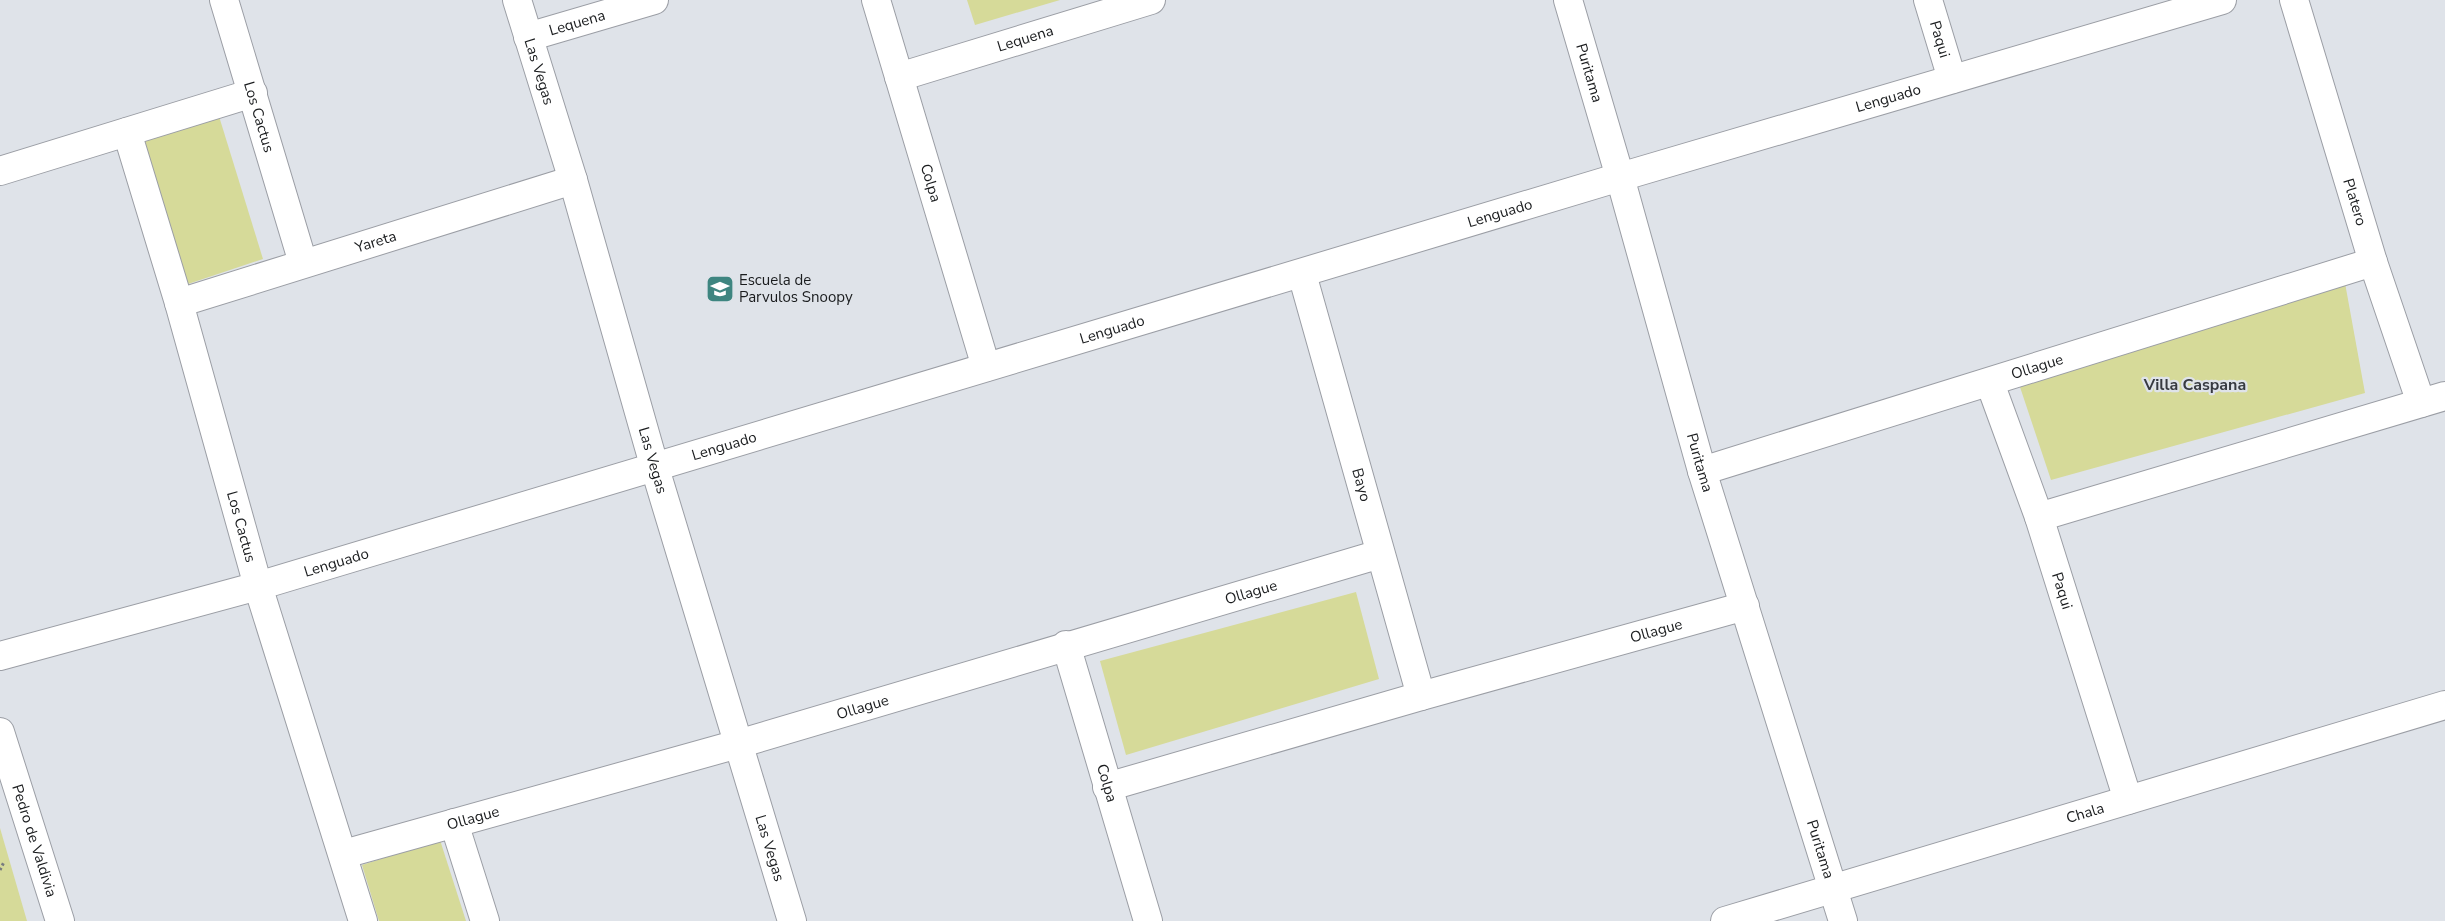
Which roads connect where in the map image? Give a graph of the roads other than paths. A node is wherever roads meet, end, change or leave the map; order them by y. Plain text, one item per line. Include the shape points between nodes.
1 (224, 0) edge
2 (517, 0) edge
3 (654, 0) edge
4 (876, 0) edge
5 (1151, 0) edge
6 (1568, 0) edge
7 (1928, 0) edge
8 (2222, 0) edge
9 (2294, 0) edge
10 (528, 38) junction
11 (899, 77) junction
12 (1952, 79) junction
13 (253, 93) junction
14 (128, 132) junction
15 (0, 171) edge
16 (1620, 177) junction
17 (573, 180) junction
18 (2373, 262) junction
19 (303, 263) junction
20 (1302, 274) junction
21 (178, 303) junction
22 (986, 366) junction
23 (1990, 383) junction
24 (2433, 399) edge
25 (654, 465) junction
26 (1702, 471) junction
27 (2040, 517) junction
28 (1380, 554) junction
29 (258, 586) junction
30 (1745, 606) junction
31 (1066, 645) junction
32 (0, 656) edge
33 (1421, 696) junction
34 (2445, 705) edge
35 (0, 732) edge
36 (738, 744) junction
37 (1107, 787) junction
38 (2128, 800) junction
39 (454, 823) junction
40 (344, 854) junction
41 (1833, 889) junction
42 (60, 921) edge
43 (363, 921) edge
44 (485, 921) edge
45 (792, 921) edge
46 (1148, 921) edge
47 (1725, 921) edge
48 (1843, 921) edge

1 - 13 street, Los Cactus
2 - 10 street, Las Vegas
3 - 10 street, Lequena
4 - 11 street, Colpa
5 - 11 street, Lequena
6 - 16 street, Puritama
7 - 12 street, Paqui
8 - 12 street, Lenguado
9 - 18 street, Platero
10 - 17 street, Las Vegas
11 - 22 street, Colpa
12 - 16 street, Lenguado
13 - 14 street
13 - 19 street, Los Cactus
14 - 15 street
14 - 21 street, Los Cactus
16 - 20 street, Lenguado
16 - 26 street, Puritama
17 - 19 street, Yareta
17 - 25 street, Las Vegas
18 - 23 street, Ollague
18 - 24 street, Platero
19 - 21 street, Yareta
20 - 22 street, Lenguado
20 - 28 street, Bayo
21 - 29 street, Los Cactus
22 - 25 street, Lenguado
23 - 26 street, Ollague
23 - 27 street, Paqui
24 - 27 street
25 - 29 street, Lenguado
25 - 36 street, Las Vegas
26 - 30 street, Puritama
27 - 38 street, Paqui
28 - 31 street, Ollague
28 - 33 street, Bayo
29 - 32 street, Lenguado
29 - 40 street, Los Cactus
30 - 33 street, Ollague
30 - 41 street, Puritama
31 - 36 street, Ollague
31 - 37 street, Colpa
33 - 37 street, Ollague
34 - 38 street, Chala
35 - 42 street, Pedro de Valdivia
36 - 39 street, Ollague
36 - 45 street, Las Vegas
37 - 46 street, Colpa
38 - 41 street, Chala
39 - 40 street, Ollague
39 - 44 street
40 - 43 street, Los Cactus
41 - 47 street, Chala
41 - 48 street, Puritama

